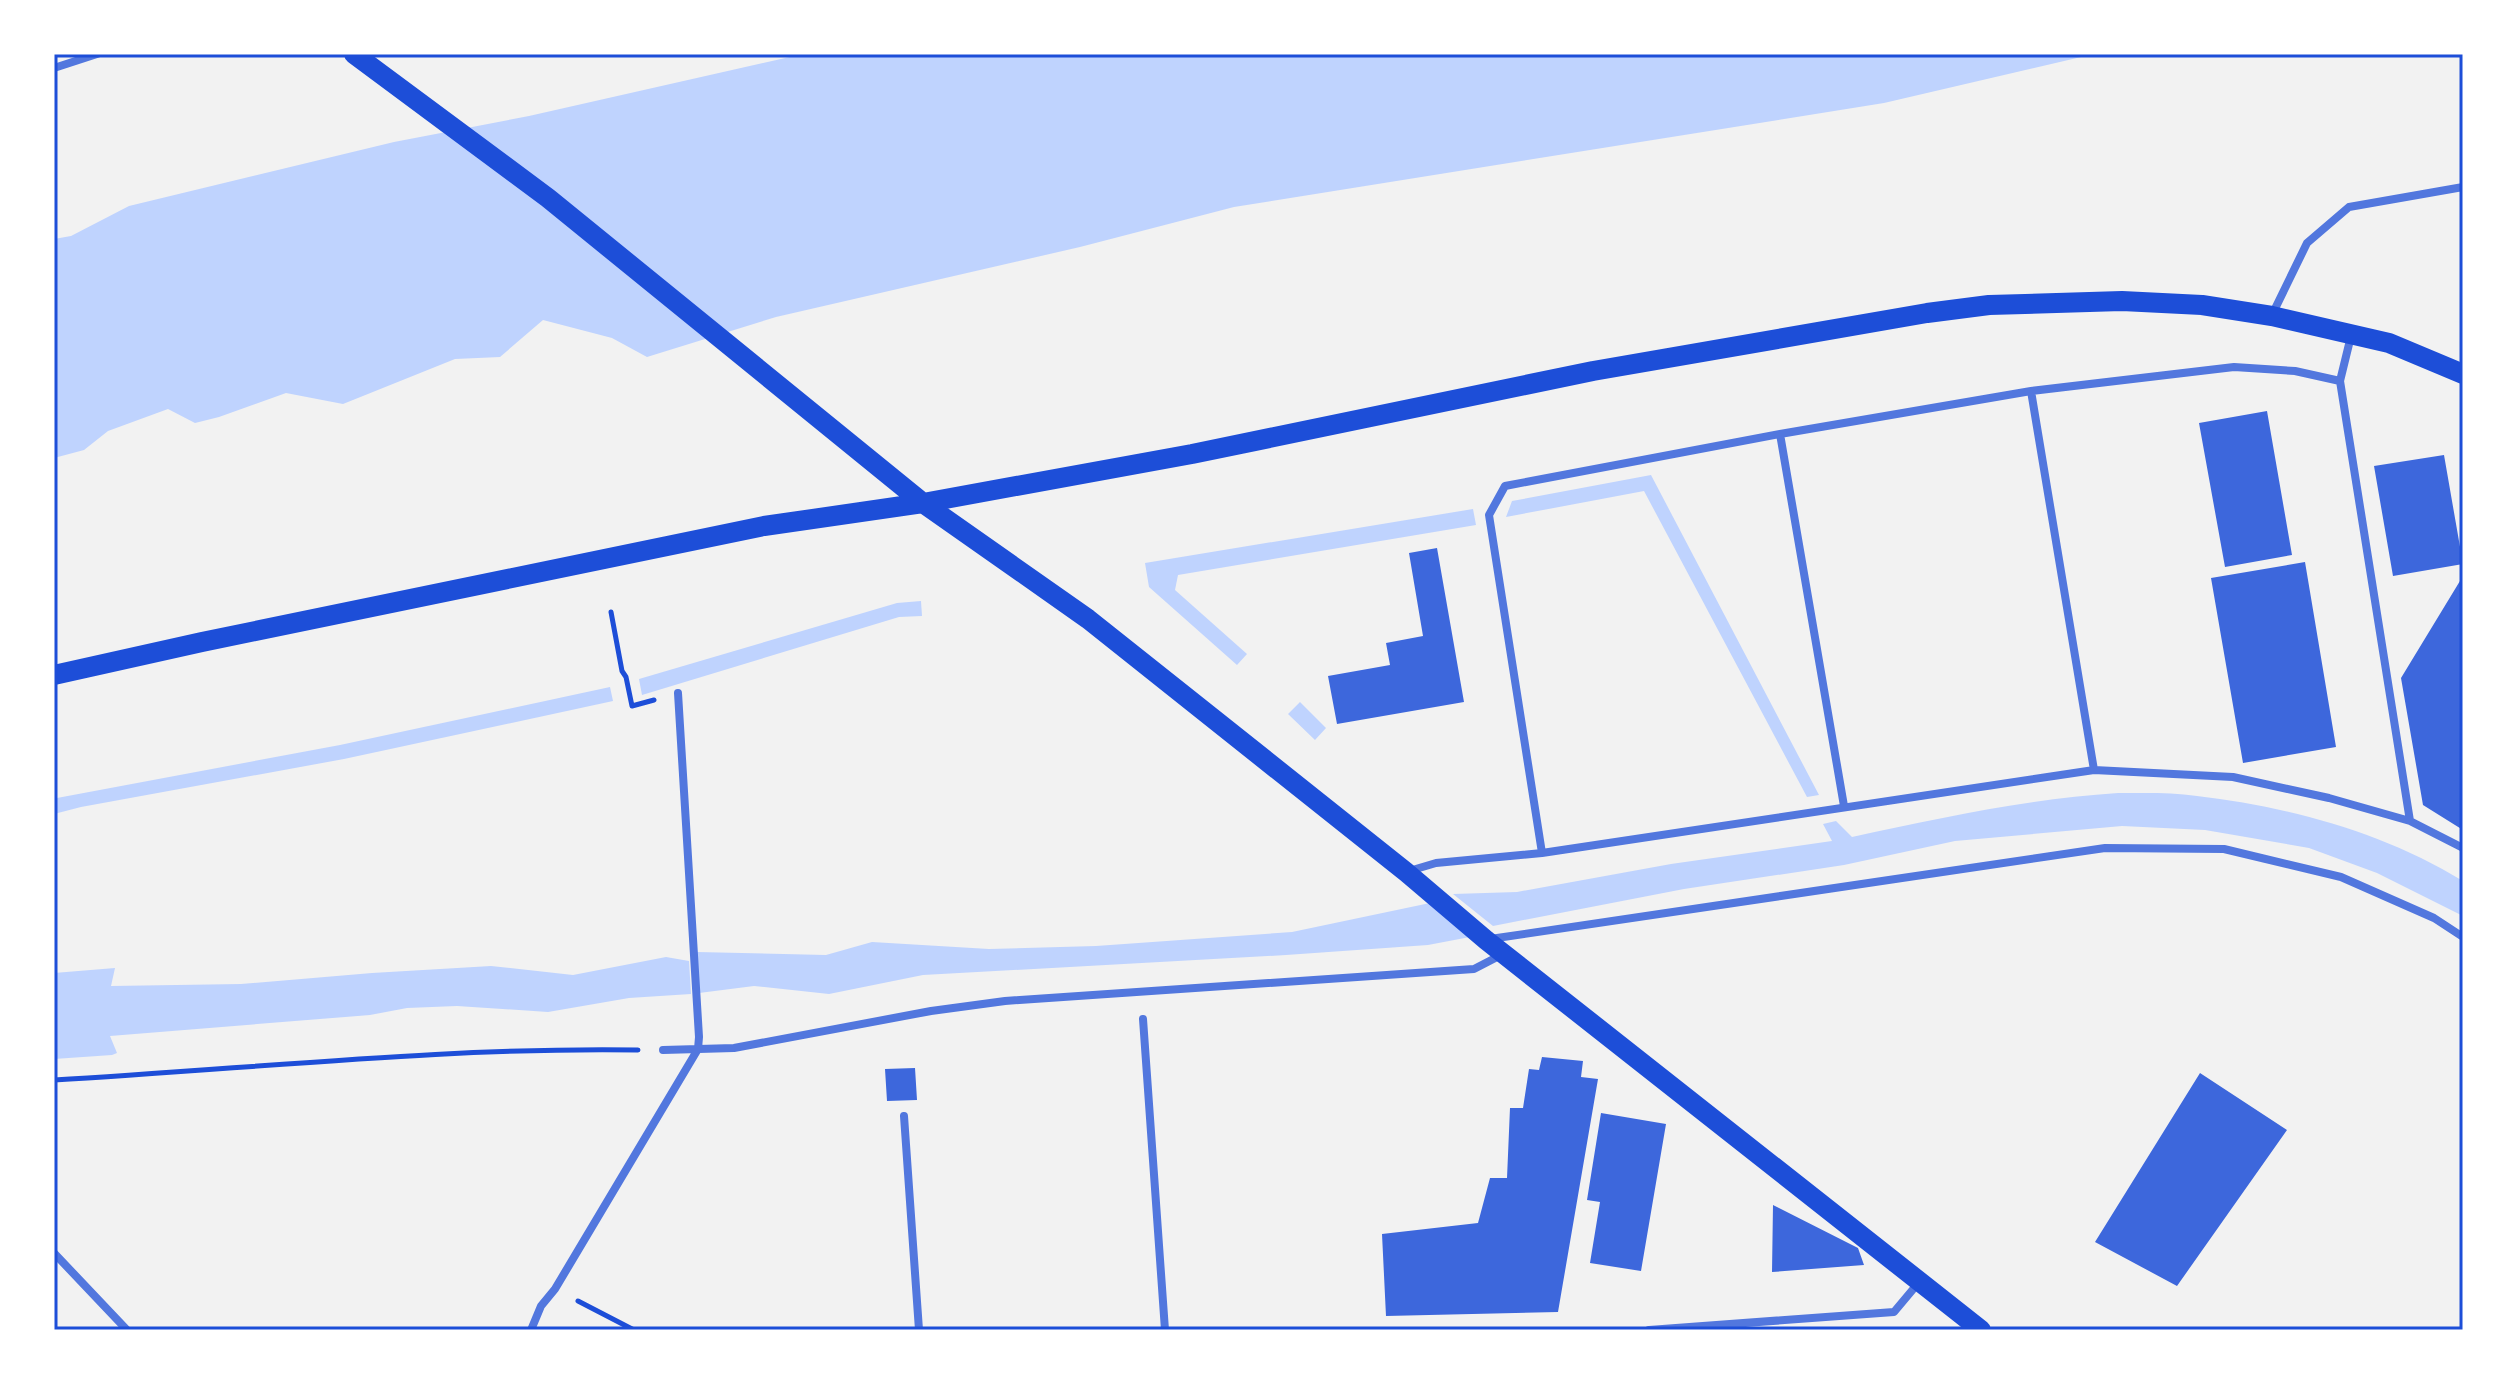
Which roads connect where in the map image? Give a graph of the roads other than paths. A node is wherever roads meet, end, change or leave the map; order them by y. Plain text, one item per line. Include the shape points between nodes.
1 (97, 54) edge
2 (354, 54) edge
3 (54, 68) edge
4 (2463, 187) edge
5 (2272, 316) junction
6 (2352, 333) junction
7 (2463, 374) edge
8 (2340, 381) junction
9 (2031, 391) junction
10 (1780, 434) junction
11 (923, 503) junction
12 (54, 675) edge
13 (678, 693) dead end
14 (2094, 770) junction
15 (1844, 806) junction
16 (2410, 821) junction
17 (2463, 848) edge
18 (1542, 853) junction
19 (1406, 872) junction
20 (1482, 937) junction
21 (2463, 937) edge
22 (1504, 954) junction
23 (1143, 1019) dead end
24 (698, 1049) junction
25 (663, 1050) road end
26 (904, 1116) dead end
27 (54, 1253) edge
28 (1921, 1281) junction
29 (127, 1330) edge
30 (531, 1330) edge
31 (919, 1330) edge
32 (1165, 1330) edge
33 (1649, 1330) edge
34 (1981, 1330) edge

1 - 3 street
2 - 11 main road via 548,198
4 - 5 street via 2349,207 2307,243
5 - 6 main road
5 - 11 main road via 2122,301 2033,302 1927,313 1593,371
6 - 7 main road
6 - 8 street
8 - 9 street via 2295,371 2234,367
8 - 16 street
9 - 10 street
9 - 14 street
10 - 15 street
10 - 18 street via 1505,486 1489,515
11 - 12 main road via 764,526
11 - 19 main road via 1088,619
13 - 24 street
14 - 15 street
14 - 16 street via 2233,777
15 - 18 street
16 - 17 street
18 - 19 street via 1436,863
19 - 20 main road
20 - 21 street via 2105,848 2224,849 2327,873 2434,918
20 - 22 main road
22 - 24 street via 1474,969 1005,1001 734,1048
22 - 28 main road
23 - 32 street
24 - 25 street
24 - 30 street
26 - 31 street
27 - 29 street
28 - 33 street via 1894,1312
28 - 34 main road

